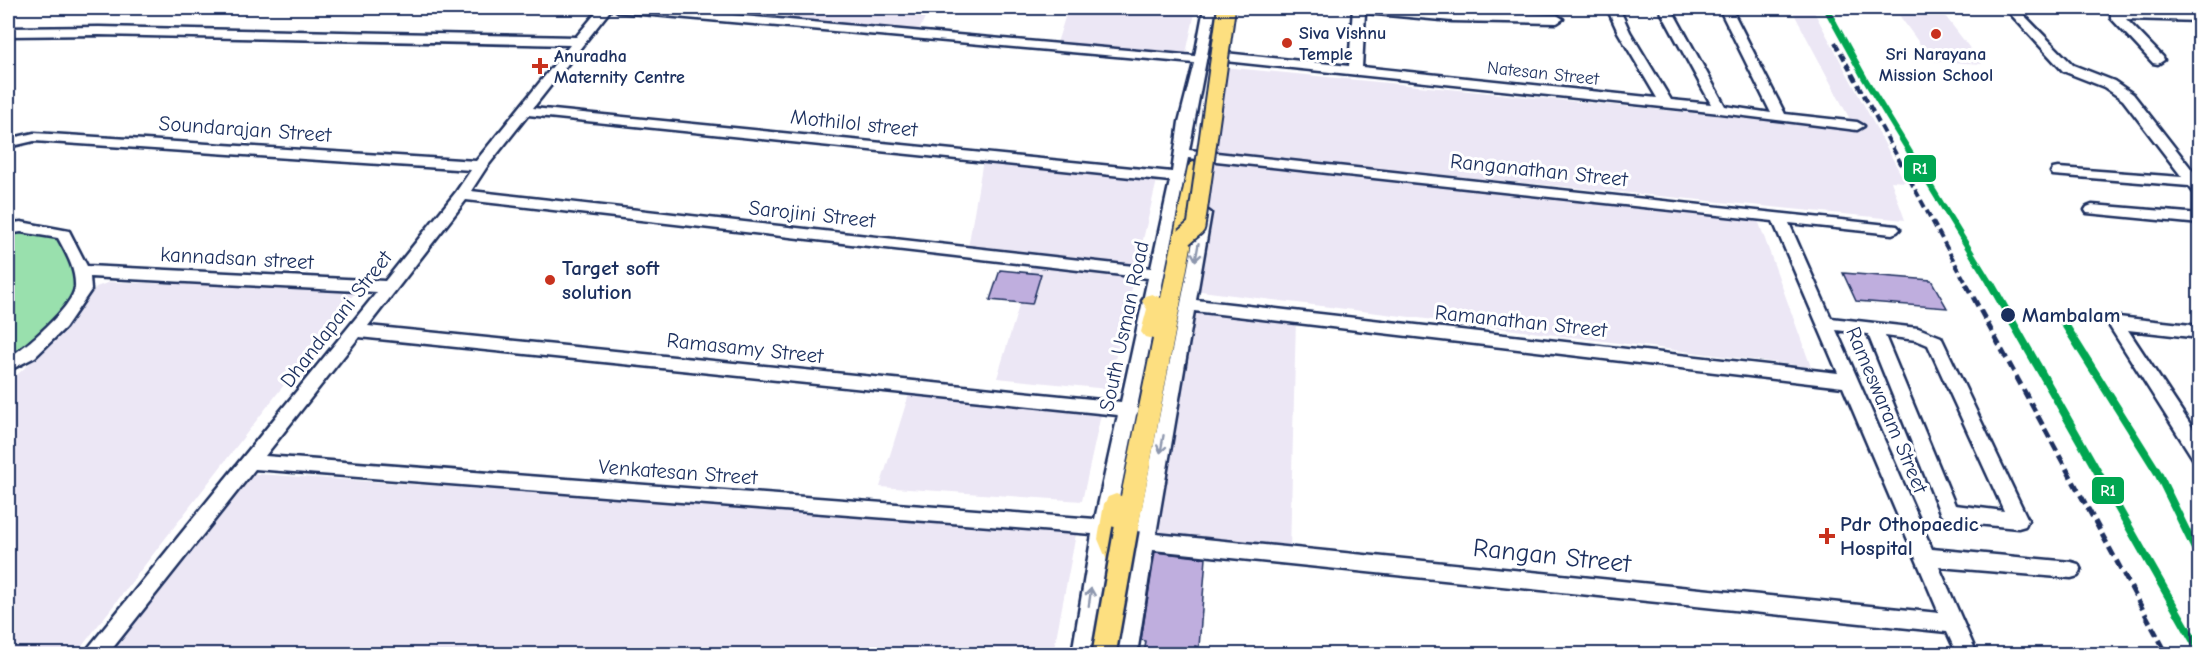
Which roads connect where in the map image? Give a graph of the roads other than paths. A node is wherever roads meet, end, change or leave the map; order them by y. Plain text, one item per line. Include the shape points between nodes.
1 (606, 8) edge
2 (619, 8) edge
3 (1223, 8) edge
4 (1359, 8) edge
5 (1613, 8) edge
6 (1665, 8) edge
7 (1725, 8) edge
8 (2011, 8) edge
9 (2199, 17) edge
10 (1557, 19) dead end
11 (8, 33) edge
12 (579, 41) junction
13 (1225, 57) junction
14 (1201, 60) junction
15 (2158, 60) dead end
16 (1355, 72) junction
17 (1667, 104) junction
18 (1720, 109) junction
19 (525, 111) junction
20 (1780, 118) junction
21 (1857, 126) dead end
22 (8, 143) edge
23 (1207, 151) junction
24 (1182, 153) junction
25 (480, 166) junction
26 (2058, 172) dead end
27 (1178, 177) junction
28 (2196, 186) edge
29 (462, 195) junction
30 (2092, 210) dead end
31 (1779, 217) junction
32 (2199, 219) edge
33 (8, 229) edge
34 (1892, 229) dead end
35 (1184, 237) junction
36 (82, 271) junction
37 (1158, 274) junction
38 (389, 287) junction
39 (1152, 301) junction
40 (1187, 305) junction
41 (1825, 323) junction
42 (1874, 329) junction
43 (355, 331) junction
44 (2199, 332) edge
45 (8, 365) edge
46 (1850, 381) junction
47 (1130, 410) junction
48 (2199, 455) edge
49 (250, 462) junction
50 (1124, 532) junction
51 (1925, 557) junction
52 (1120, 563) junction
53 (2071, 570) dead end
54 (1954, 624) junction
55 (96, 654) edge
56 (1082, 654) edge
57 (1104, 654) edge
58 (1127, 654) edge
59 (1967, 654) edge

1 - 12 street, Dhandapani Street
2 - 14 street
3 - 13 street, South Usman Road
3 - 14 street, South Usman Road
3 - 23 main road, South Usman Road
3 - 35 main road, bridge via 1196,227
4 - 10 street via 1452,17
4 - 16 street
5 - 17 street
6 - 18 street
7 - 20 street
8 - 28 street via 2068,68 2109,84 2128,97
9 - 15 street via 2115,15
11 - 12 street
12 - 19 street, Dhandapani Street
13 - 16 street, Natesan Street
13 - 23 street, South Usman Road
14 - 24 street, South Usman Road
16 - 17 street, Natesan Street
17 - 18 street, Natesan Street
18 - 20 street, Natesan Street
19 - 25 street, Dhandapani Street
19 - 27 street, Mothilol street
20 - 21 street, Natesan Street
22 - 25 street, Soundarajan Street via 34,136
23 - 24 street, Ranganathan Street
23 - 31 street, Ranganathan Street
23 - 35 main road
23 -> 40 street, South Usman Road
24 - 27 street, South Usman Road
25 - 29 street, Dhandapani Street
26 - 28 street
27 - 37 street, South Usman Road
29 - 37 street, Sarojini Street
29 - 38 street, Dhandapani Street
30 - 32 street
31 - 34 street, Ranganathan Street
31 - 41 street, Rameswaram Street
33 - 36 street via 21,227 64,234
35 - 50 main road
36 - 38 street, kannadsan street
36 - 45 street via 83,290 59,324 29,353
37 - 39 street, South Usman Road
38 - 43 street, Dhandapani Street
39 - 47 street, South Usman Road
39 - 52 main road via 1157,308 1110,539
40 - 46 street, Ramanathan Street
40 -> 50 street, South Usman Road
41 - 42 street
41 - 46 street, Rameswaram Street
42 - 42 street via 1925,335 1937,344 2018,519 1955,514 1948,510
43 - 47 street, Ramasamy Street
43 - 49 street, Dhandapani Street
44 - 48 street via 2118,324
46 - 51 street, Rameswaram Street
47 - 50 street, South Usman Road
49 - 50 street, Venkatesan Street
49 - 55 street, Dhandapani Street
50 - 52 main road, bridge
50 - 54 street, Rangan Street
56 -> 50 street, South Usman Road
50 - 58 street, South Usman Road
51 - 53 street
51 - 54 street, Rameswaram Street
52 - 57 main road, bridge
54 - 59 street, Rameswaram Street

